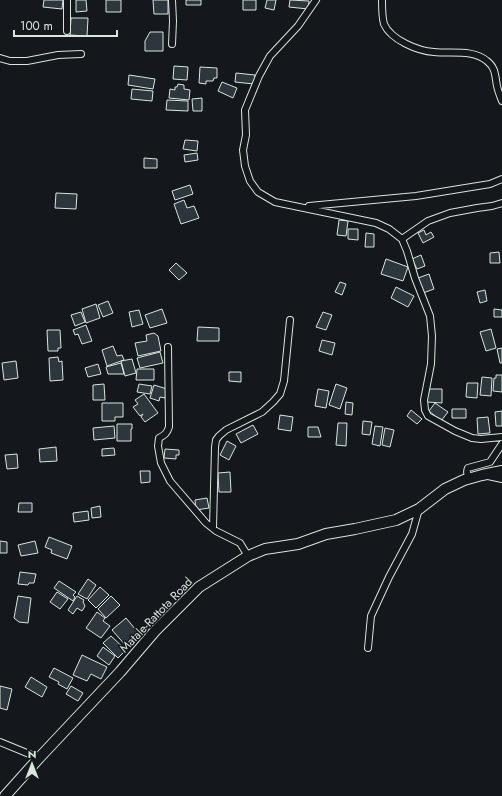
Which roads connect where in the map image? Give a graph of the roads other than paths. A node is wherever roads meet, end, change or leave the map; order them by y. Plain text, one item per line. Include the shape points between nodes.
1 (68, 0) edge
2 (172, 0) edge
3 (316, 0) edge
4 (382, 0) edge
5 (67, 31) dead end
6 (172, 44) dead end
7 (81, 54) dead end
8 (0, 58) edge
9 (502, 101) edge
10 (502, 179) edge
11 (502, 203) edge
12 (303, 207) junction
13 (402, 239) junction
14 (290, 320) dead end
15 (168, 346) dead end
16 (502, 437) edge
17 (502, 444) edge
18 (502, 471) edge
19 (482, 475) junction
20 (469, 479) junction
21 (502, 479) edge
22 (419, 509) junction
23 (213, 528) junction
24 (248, 556) junction
25 (368, 648) dead end
26 (0, 742) edge
27 (38, 758) junction
28 (5, 796) edge

1 - 5 street
2 - 6 street
3 - 12 street via 298,26 270,56 245,110 246,135 243,150 250,181 258,192 275,202
4 - 9 street via 384,24 397,39 432,52 476,55 488,61 495,71
7 - 8 street via 27,61
10 - 12 street via 490,184 416,196
11 - 13 street via 450,213 428,221
12 - 13 street via 376,223
13 - 16 street via 430,316 431,364 424,400 428,416 463,435 481,439
14 - 23 street via 284,382 280,394 262,412 226,430 216,440
15 - 23 street via 169,427 165,436 159,438 161,463 170,481
17 - 20 street via 490,462 468,468
18 - 19 main road, Matale-Rattota Road
19 - 20 main road, Matale-Rattota Road
19 - 21 street
20 - 22 main road, Matale-Rattota Road via 445,490
22 - 24 main road, Matale-Rattota Road via 396,520 326,534 298,544 265,549
22 - 25 street via 412,534 371,616
23 - 24 street via 240,543
24 - 27 main road, Matale-Rattota Road via 199,586
26 - 27 street
27 - 28 main road, Matale-Rattota Road

